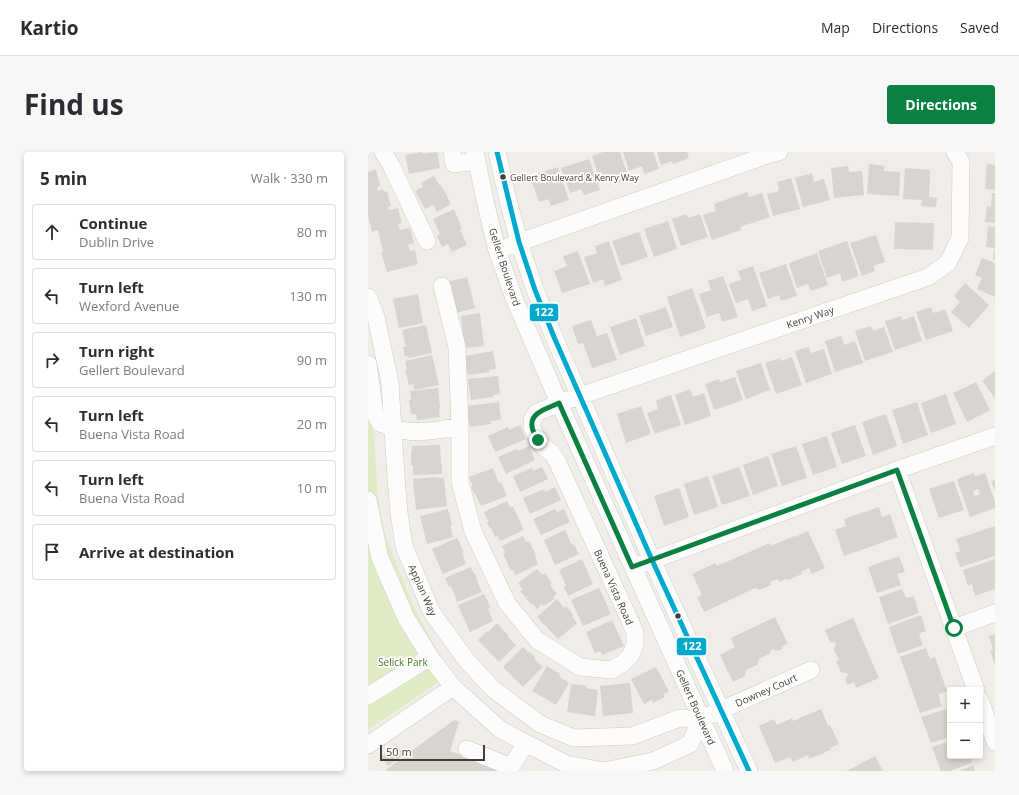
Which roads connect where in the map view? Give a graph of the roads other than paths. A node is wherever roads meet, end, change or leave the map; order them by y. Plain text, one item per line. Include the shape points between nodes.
1 (383, 152) edge
2 (452, 152) edge
3 (497, 152) edge
4 (779, 152) edge
5 (955, 152) edge
6 (476, 157) edge
7 (427, 241) dead end
8 (519, 242) junction
9 (498, 250) junction
10 (442, 286) dead end
11 (368, 297) edge
12 (368, 364) edge
13 (580, 396) junction
14 (559, 403) junction
15 (460, 426) junction
16 (392, 428) junction
17 (995, 436) edge
18 (897, 470) junction
19 (368, 500) edge
20 (652, 560) junction
21 (632, 567) junction
22 (995, 612) edge
23 (954, 628) junction
24 (430, 657) junction
25 (811, 670) dead end
26 (453, 687) junction
27 (975, 687) edge
28 (368, 696) edge
29 (983, 708) edge
30 (721, 710) junction
31 (701, 719) junction
32 (995, 742) edge
33 (526, 743) junction
34 (368, 746) edge
35 (467, 749) dead end
36 (612, 770) edge
37 (725, 771) edge
38 (749, 771) edge

1 - 7 street
2 - 6 street via 454,164
3 - 8 street, Gellert Boulevard
4 - 8 street
5 - 13 street, Kenry Way via 960,162 960,238 948,263 928,277
6 - 9 street, Gellert Boulevard
8 - 9 street
8 - 13 street, Gellert Boulevard via 535,290
9 - 14 street, Gellert Boulevard via 514,298
10 - 15 street, Buena Vista Road via 457,347
11 - 16 street, Appian Way via 376,317 390,383
12 - 16 street via 375,414 380,423
13 - 14 street, Kenry Way
13 - 20 street, Gellert Boulevard
14 - 15 street, Buena Vista Road via 536,413 532,427 538,440 558,461 635,632 635,644 631,655 612,670 580,667 537,640 507,603 473,531 460,482
14 - 21 street, Gellert Boulevard
15 - 16 street via 440,430 406,431
16 - 31 street, Appian Way via 404,546 432,613 468,662 493,689 540,724 574,738 632,736 680,718
17 - 18 street
18 - 20 street
18 - 23 street
19 - 24 street via 380,558 406,618
20 - 21 street
20 - 30 street, Gellert Boulevard
21 - 31 street, Gellert Boulevard
22 - 23 street
23 - 27 street
24 - 26 street
24 - 28 street
25 - 30 street, Downey Court
26 - 33 street via 501,730
26 - 34 street
29 - 32 street
30 - 31 street, Appian Way
30 - 38 street, Gellert Boulevard
31 - 36 street via 690,744 653,761
31 - 37 street, Gellert Boulevard
33 - 35 street via 512,767
33 - 36 street via 566,764 604,771

